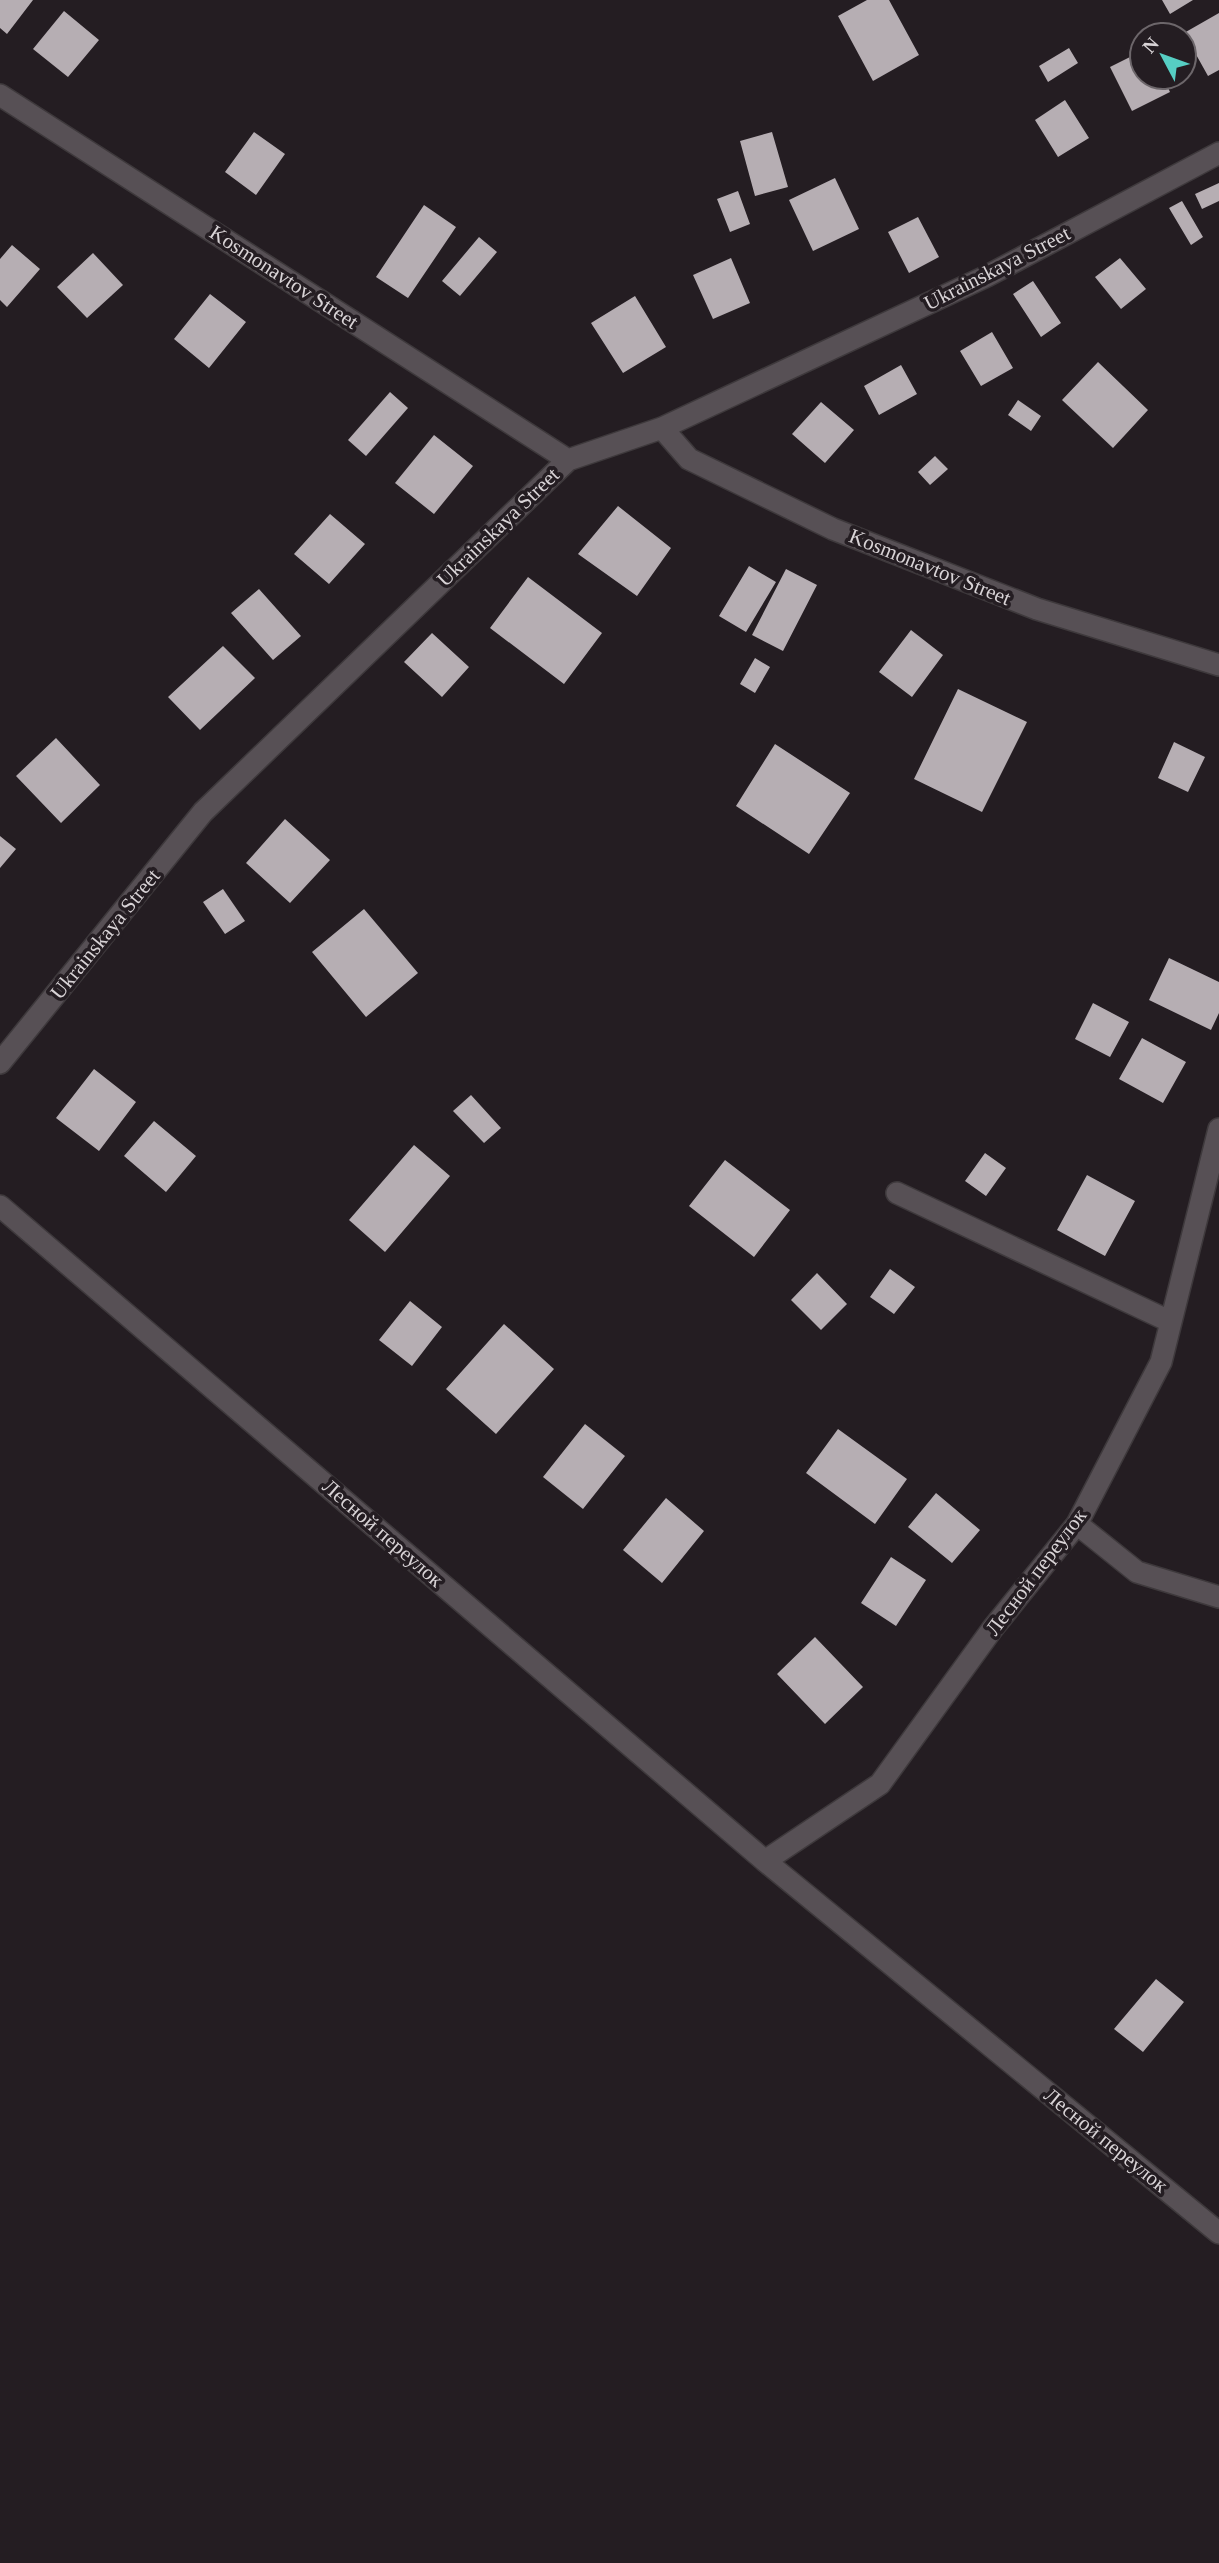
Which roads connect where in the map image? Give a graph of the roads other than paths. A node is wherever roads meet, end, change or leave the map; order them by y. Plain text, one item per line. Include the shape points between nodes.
1 (0, 94) edge
2 (1219, 153) edge
3 (662, 428) junction
4 (568, 460) junction
5 (1219, 665) edge
6 (0, 1063) edge
7 (1219, 1129) edge
8 (897, 1194) dead end
9 (0, 1206) edge
10 (1169, 1321) junction
11 (1077, 1524) junction
12 (1219, 1597) edge
13 (765, 1861) junction
14 (1219, 2233) edge

1 - 4 street, Kosmonavtov Street
2 - 3 street, Ukrainskaya Street via 987,276
3 - 4 street, Ukrainskaya Street
3 - 5 street, Kosmonavtov Street via 690,459 833,529 1037,609
4 - 6 street, Ukrainskaya Street via 203,812
7 - 10 street, Лесной переулок
8 - 10 street
9 - 13 street, Лесной переулок
10 - 11 street, Лесной переулок via 1161,1362
11 - 12 street via 1137,1572
11 - 13 street, Лесной переулок via 993,1628 880,1784
13 - 14 street, Лесной переулок

